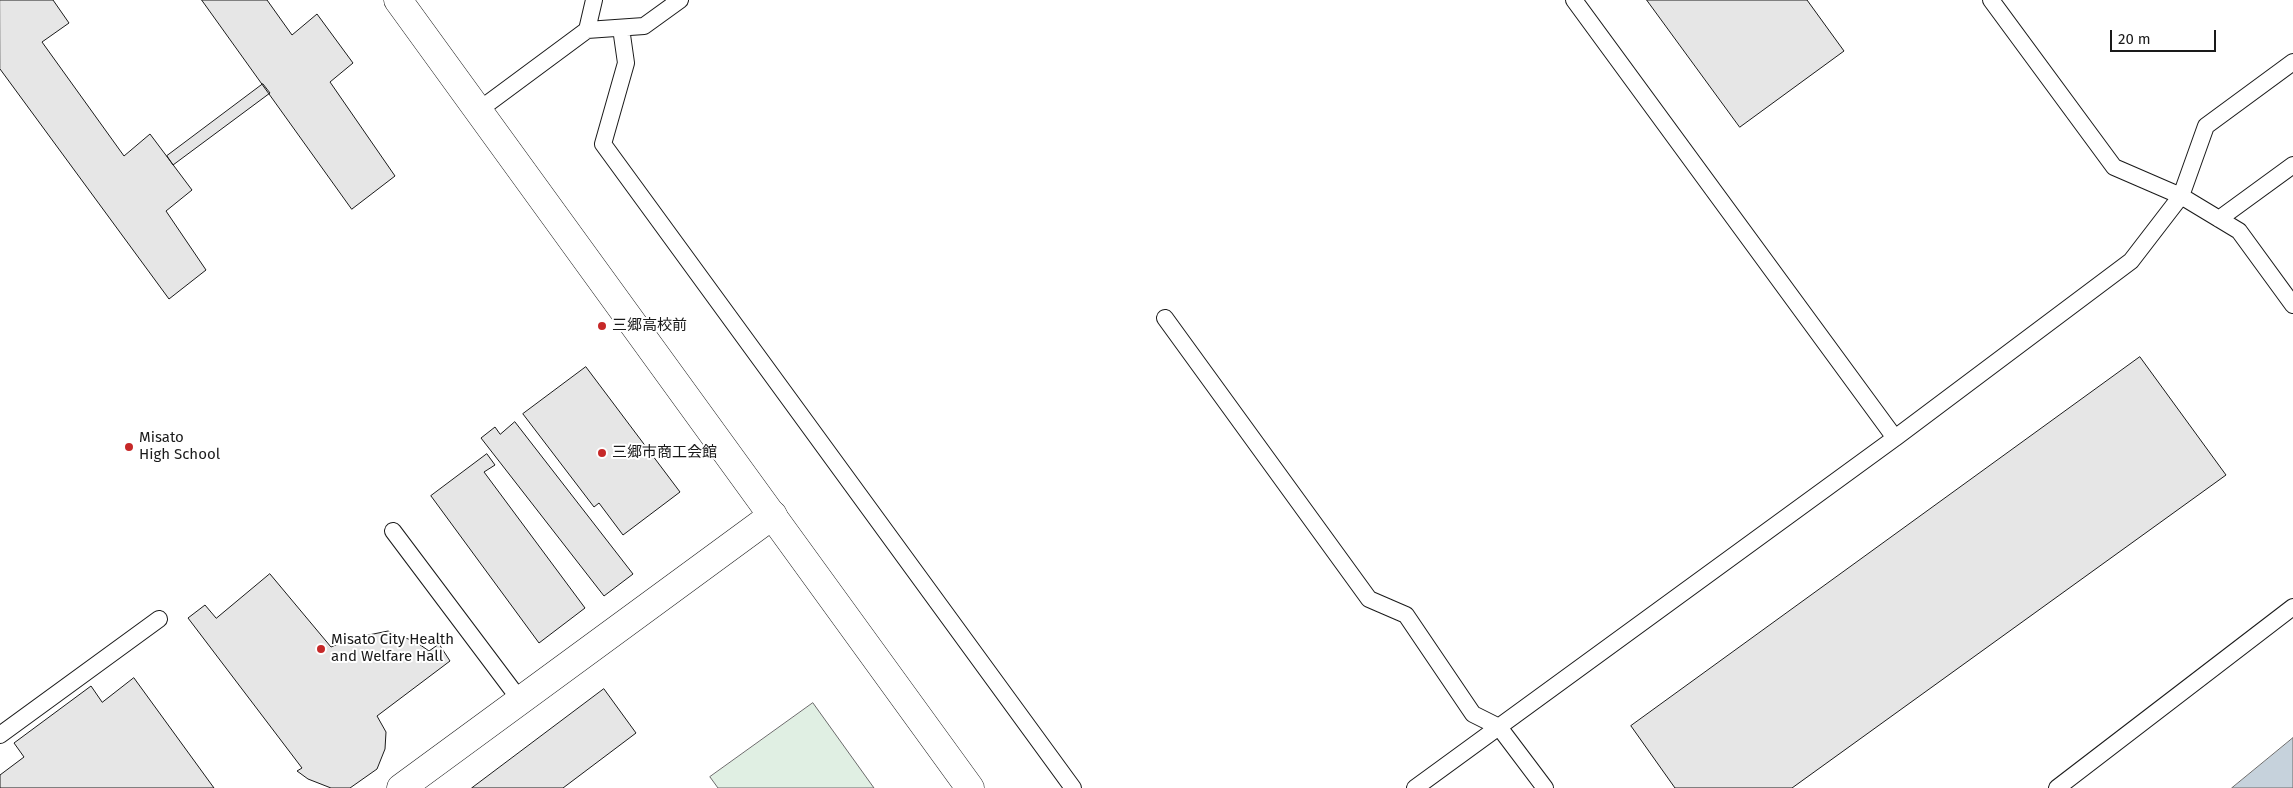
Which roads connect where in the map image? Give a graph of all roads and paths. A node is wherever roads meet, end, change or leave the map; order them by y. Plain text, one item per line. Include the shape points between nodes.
1 (398, 0) edge
2 (594, 0) edge
3 (680, 0) edge
4 (1574, 0) edge
5 (1991, 0) edge
6 (621, 28) junction
7 (587, 30) junction
8 (2293, 62) edge
9 (479, 110) junction
10 (2293, 166) edge
11 (2181, 196) junction
12 (2219, 219) junction
13 (2293, 306) edge
14 (1165, 318) dead end
15 (1895, 438) junction
16 (773, 515) junction
17 (393, 531) dead end
18 (2293, 607) edge
19 (159, 619) dead end
20 (520, 700) junction
21 (1499, 727) junction
22 (0, 735) edge
23 (401, 788) edge
24 (970, 788) edge
25 (1073, 788) edge
26 (1415, 788) edge
27 (1545, 788) edge
28 (2057, 788) edge

1 - 9 street
2 - 7 lane
3 - 6 lane via 644,26
4 - 15 lane
5 - 11 lane via 2114,167
6 - 7 lane
6 - 25 lane via 626,63 603,144
7 - 9 lane
8 - 11 lane via 2206,126
9 - 16 street
10 - 12 lane
11 - 12 lane
11 - 15 lane via 2131,261
12 - 13 lane via 2239,231
14 - 21 lane via 1370,599 1406,615 1472,714
15 - 21 lane
16 - 20 street
16 - 24 street
17 - 20 lane
18 - 28 lane
19 - 22 lane
20 - 23 street
21 - 26 lane
21 - 27 lane

